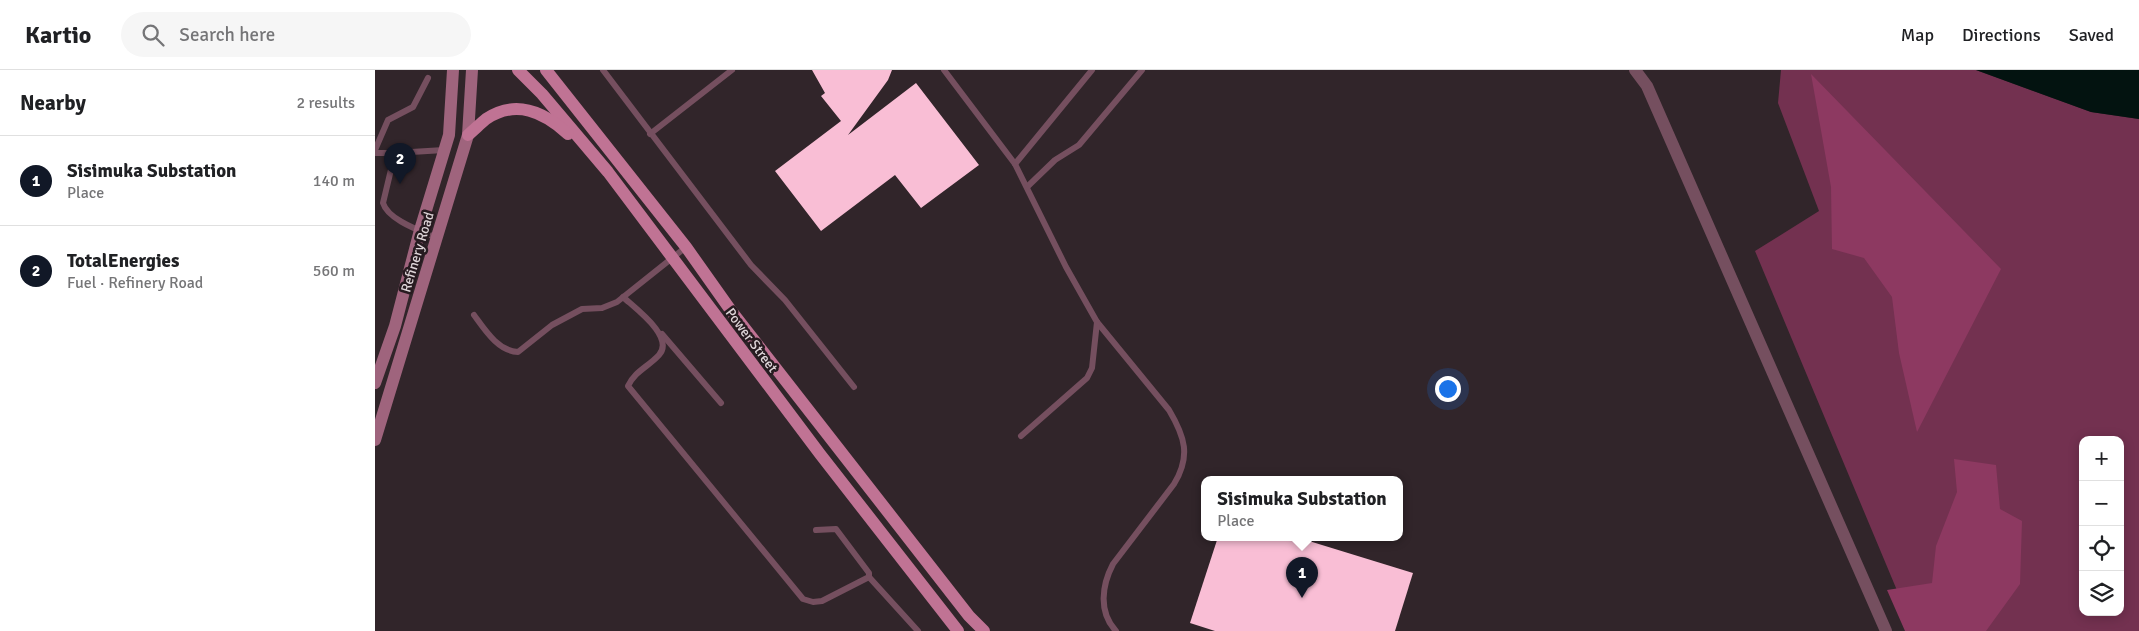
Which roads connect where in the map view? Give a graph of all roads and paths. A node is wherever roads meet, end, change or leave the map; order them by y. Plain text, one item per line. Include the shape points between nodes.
1 (453, 70) edge
2 (472, 70) edge
3 (518, 70) edge
4 (546, 70) edge
5 (603, 70) edge
6 (732, 70) edge
7 (944, 70) edge
8 (1091, 70) edge
9 (1142, 70) edge
10 (1635, 70) edge
11 (428, 78) dead end
12 (650, 134) junction
13 (468, 135) junction
14 (445, 150) junction
15 (375, 151) edge
16 (395, 153) junction
17 (1015, 164) junction
18 (608, 172) junction
19 (1027, 187) junction
20 (420, 230) junction
21 (437, 238) junction
22 (686, 248) junction
23 (672, 258) junction
24 (623, 297) junction
25 (475, 315) dead end
26 (1097, 322) junction
27 (662, 334) junction
28 (375, 384) edge
29 (854, 387) dead end
30 (721, 403) dead end
31 (379, 411) edge
32 (1021, 436) dead end
33 (375, 440) edge
34 (834, 442) junction
35 (820, 454) junction
36 (816, 530) dead end
37 (869, 576) junction
38 (918, 631) edge
39 (958, 631) edge
40 (984, 631) edge
41 (1116, 631) edge
42 (1886, 631) edge

1 - 14 main road, Refinery Road
2 - 13 main road, Refinery Road
3 - 18 main road, Power Street via 543,94
4 - 22 main road, Power Street
5 - 12 lane
6 - 12 lane
7 - 17 lane
8 - 17 lane
9 - 19 lane via 1079,145 1055,160
10 - 42 street via 1647,86
11 - 15 lane via 413,107 388,120
12 - 29 lane via 751,265 785,300
13 - 18 main road via 486,119 508,111 530,110 552,120
13 - 21 main road, Refinery Road
14 - 16 lane
14 - 20 main road, Refinery Road
15 - 16 lane
16 - 20 lane via 383,203 385,210
17 - 19 lane
18 - 23 main road, Power Street
19 - 26 lane
20 - 21 lane
20 - 28 main road, Refinery Road via 395,326
21 - 31 main road, Refinery Road
22 - 23 lane
22 - 34 main road, Power Street
23 - 24 lane
23 - 35 main road, Power Street
24 - 25 lane via 602,308 582,310 552,325 518,352 504,349 487,333
24 - 27 lane
26 - 32 lane via 1092,368 1087,378
26 - 41 lane via 1169,410 1184,447 1185,458 1174,484 1113,564 1106,578 1104,604
27 - 30 lane
27 - 37 lane via 660,354 633,376 628,386 803,599 822,601
31 - 33 main road, Refinery Road
34 - 35 main road
34 - 40 main road, Power Street
35 - 39 main road, Power Street
36 - 37 lane via 836,529
37 - 38 lane

